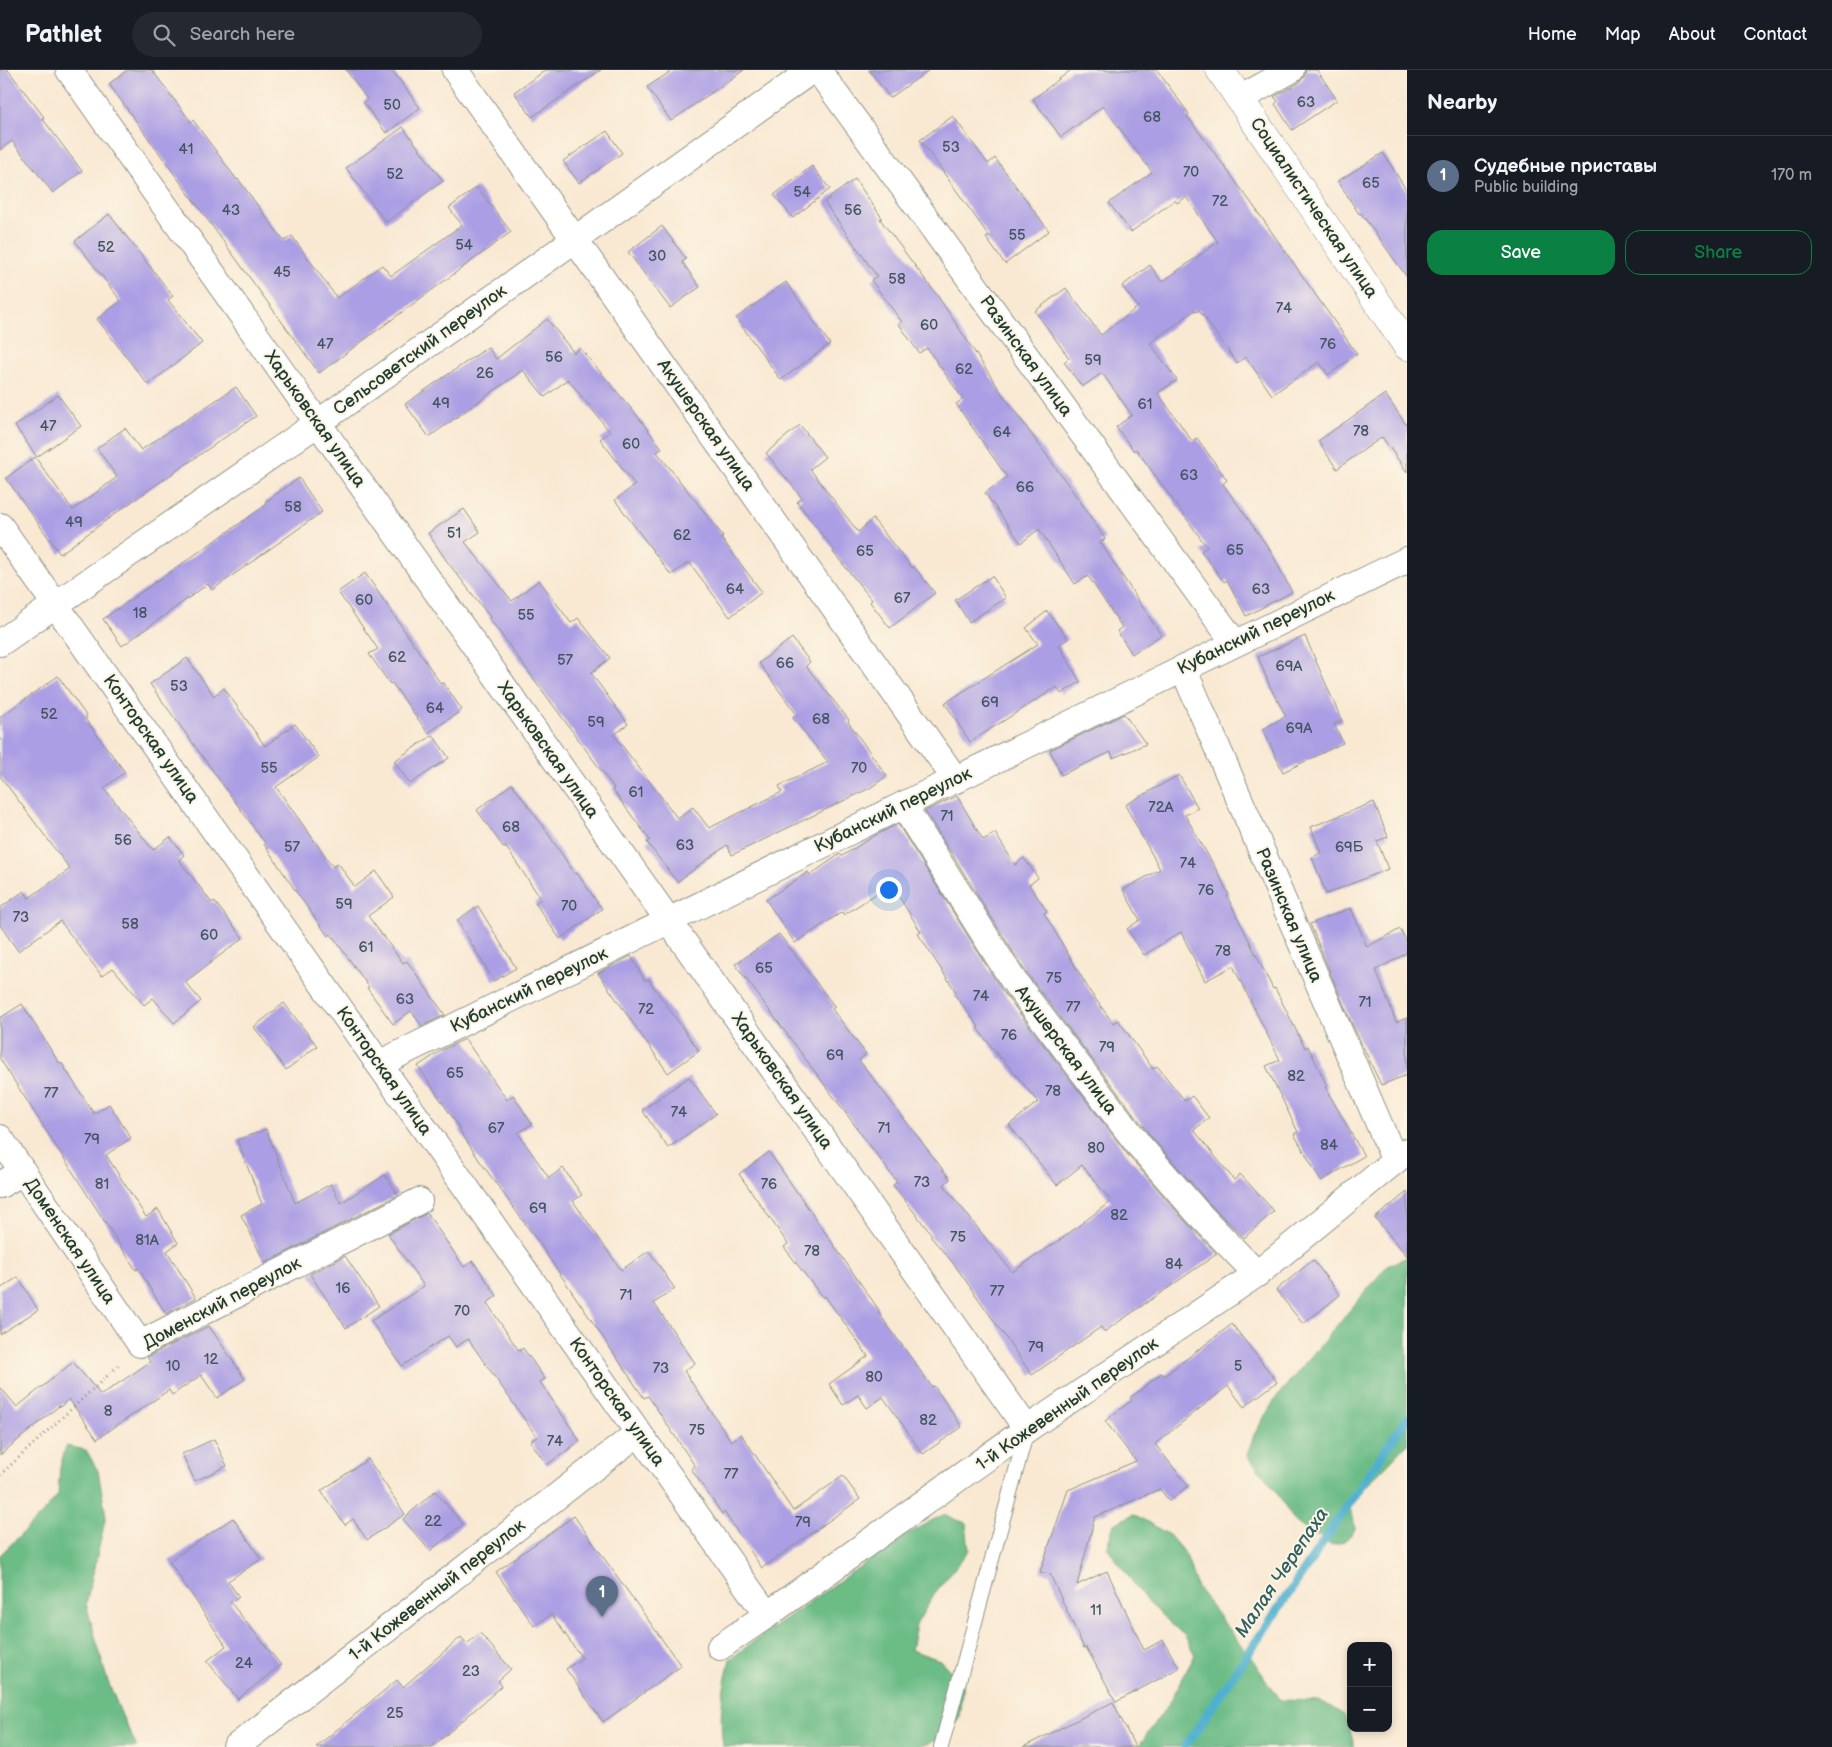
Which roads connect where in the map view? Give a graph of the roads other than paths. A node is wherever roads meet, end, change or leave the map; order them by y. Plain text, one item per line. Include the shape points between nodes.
1 (69, 70) edge
2 (455, 70) edge
3 (812, 70) edge
4 (818, 70) edge
5 (1220, 70) edge
6 (1291, 70) edge
7 (1241, 98) junction
8 (575, 240) junction
9 (1407, 346) edge
10 (318, 423) junction
11 (0, 526) edge
12 (1407, 560) edge
13 (55, 604) junction
14 (1234, 642) junction
15 (0, 643) edge
16 (1183, 668) junction
17 (956, 780) junction
18 (903, 804) junction
19 (669, 920) junction
20 (379, 1064) junction
21 (0, 1138) edge
22 (1401, 1156) edge
23 (23, 1172) junction
24 (0, 1185) edge
25 (419, 1201) dead end
26 (1258, 1274) junction
27 (140, 1344) joint
28 (1027, 1430) junction
29 (638, 1433) junction
30 (767, 1615) junction
31 (720, 1647) dead end
32 (236, 1747) edge
33 (941, 1747) edge

1 - 10 street, Харьковская улица
2 - 8 street, Акушерская улица
3 - 8 street, Сельсоветский переулок
4 - 14 street, Разинская улица
5 - 7 street, Социалистическая улица
6 - 7 street
7 - 9 street, Социалистическая улица
8 - 10 street, Сельсоветский переулок
8 - 17 street, Акушерская улица
10 - 13 street, Сельсоветский переулок
10 - 19 street, Харьковская улица
11 - 13 street, Конторская улица
12 - 14 street, Кубанский переулок
13 - 15 street, Сельсоветский переулок
13 - 20 street, Конторская улица
14 - 16 street, Кубанский переулок
16 - 17 street, Кубанский переулок
16 - 22 street, Разинская улица
17 - 18 street, Кубанский переулок
18 - 19 street, Кубанский переулок
18 - 26 street, Акушерская улица via 1013,980 1138,1144 1197,1212
19 - 20 street, Кубанский переулок
19 - 28 street, Харьковская улица
20 - 29 street, Конторская улица
21 - 23 street, Доменская улица
22 - 26 street, 1-й Кожевенный переулок
23 - 24 street
23 - 27 street, Доменская улица
25 - 27 street, Доменский переулок
26 - 28 street, 1-й Кожевенный переулок
28 - 30 street, 1-й Кожевенный переулок
28 - 33 lane
29 - 30 street, Конторская улица
29 - 32 street, 1-й Кожевенный переулок
30 - 31 street, 1-й Кожевенный переулок

